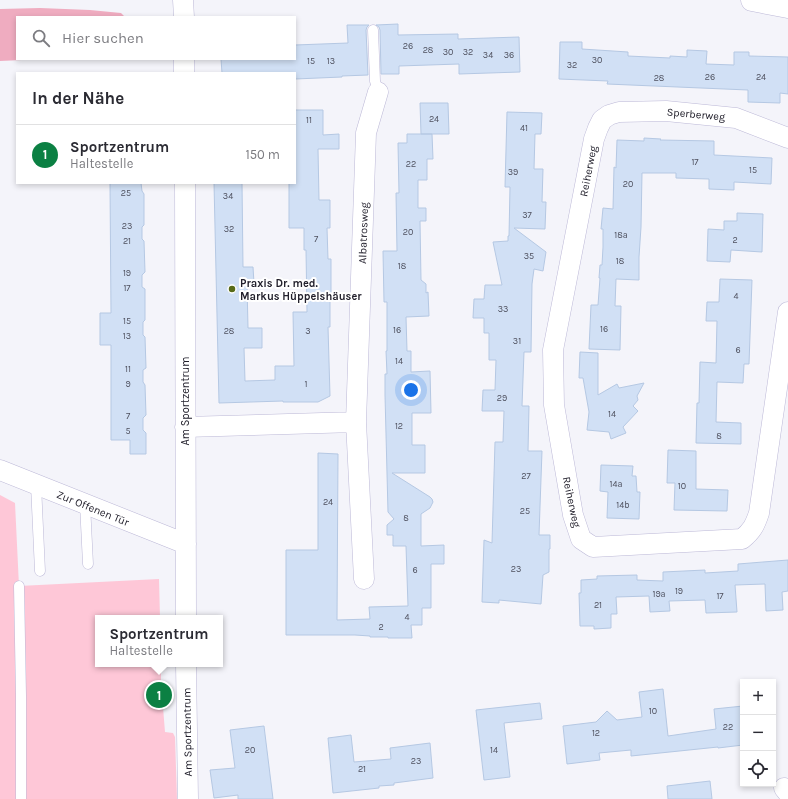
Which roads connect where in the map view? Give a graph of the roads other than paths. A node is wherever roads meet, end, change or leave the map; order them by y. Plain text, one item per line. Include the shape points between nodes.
1 (183, 0) edge
2 (752, 0) edge
3 (788, 7) edge
4 (184, 16) edge
5 (373, 30) dead end
6 (184, 60) edge
7 (184, 72) edge
8 (378, 92) joint
9 (602, 120) joint
10 (788, 138) edge
11 (185, 184) edge
12 (788, 312) edge
13 (356, 422) junction
14 (185, 426) junction
15 (0, 470) edge
16 (36, 485) junction
17 (85, 504) junction
18 (186, 544) junction
19 (88, 564) dead end
20 (40, 570) dead end
21 (364, 579) dead end
22 (19, 586) dead end
23 (186, 615) edge
24 (186, 667) edge
25 (21, 799) edge
26 (188, 799) edge

1 - 4 street
2 - 3 main road
5 - 8 lane via 375,81
6 - 7 street
8 - 13 street, Albatrosweg via 366,133
9 - 10 street, Sperberweg via 619,112 666,111 736,118
9 - 12 street, Reiherweg via 594,139 553,350 554,405 573,515 580,539 593,547 742,539 749,533 756,524 759,513
11 - 14 street, Am Sportzentrum
13 - 14 street
13 - 21 street, Albatrosweg
14 - 18 street, Am Sportzentrum
15 - 16 street, Zur Offenen Tür
16 - 17 street, Zur Offenen Tür
16 - 20 lane
17 - 18 street, Zur Offenen Tür
17 - 19 lane
18 - 23 street, Am Sportzentrum
22 - 25 lane
24 - 26 street, Am Sportzentrum

